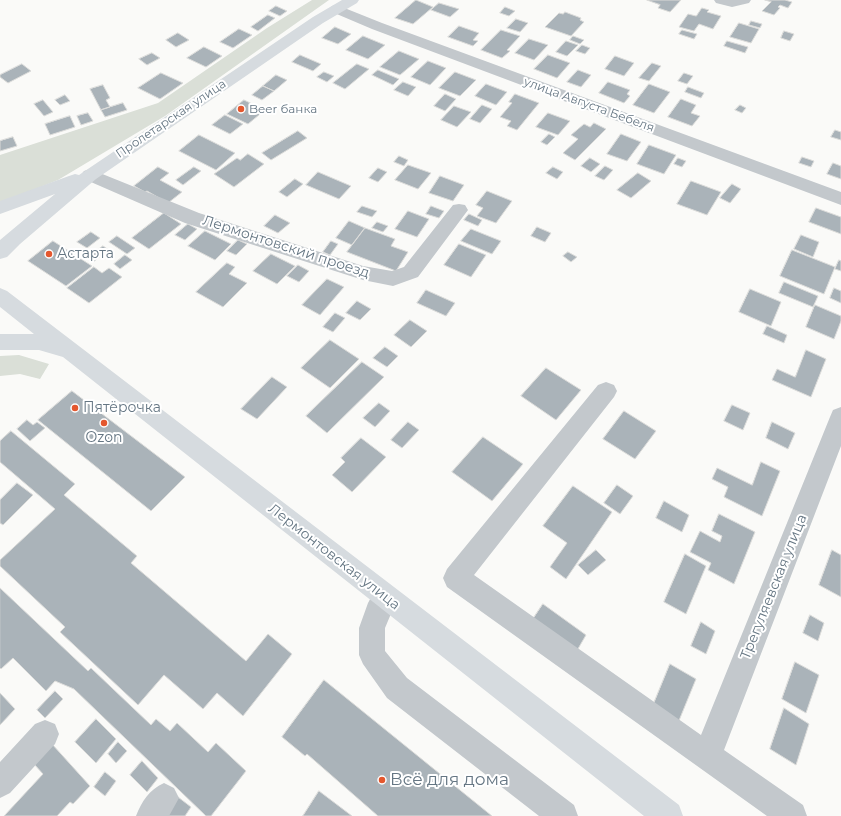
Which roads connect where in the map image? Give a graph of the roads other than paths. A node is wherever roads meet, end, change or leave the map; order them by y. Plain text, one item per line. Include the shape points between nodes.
1 (352, 0) edge
2 (721, 0) edge
3 (744, 0) edge
4 (337, 9) junction
5 (90, 175) junction
6 (841, 199) edge
7 (0, 208) edge
8 (459, 210) dead end
9 (0, 252) edge
10 (0, 296) edge
11 (0, 342) edge
12 (72, 352) junction
13 (606, 392) dead end
14 (841, 417) edge
15 (386, 597) junction
16 (45, 734) dead end
17 (707, 756) junction
18 (0, 784) edge
19 (563, 816) edge
20 (668, 816) edge
21 (792, 816) edge

1 - 4 main road, Пролетарская улица
2 - 3 street via 732,3
4 - 5 main road, Пролетарская улица
4 - 6 street, улица Августа Бебеля
5 - 7 main road
5 - 8 street, Лермонтовский проезд via 192,218 363,273 393,279 411,272
5 - 9 main road, Пролетарская улица
10 - 12 main road, Лермонтовская улица
11 - 12 main road via 39,342
12 - 15 main road, Лермонтовская улица
13 - 17 street via 456,578
14 - 17 street, Трегуляевская улица
15 - 19 street via 377,612 372,628 372,655 397,688
15 - 20 main road, Лермонтовская улица
16 - 18 street
17 - 21 street

